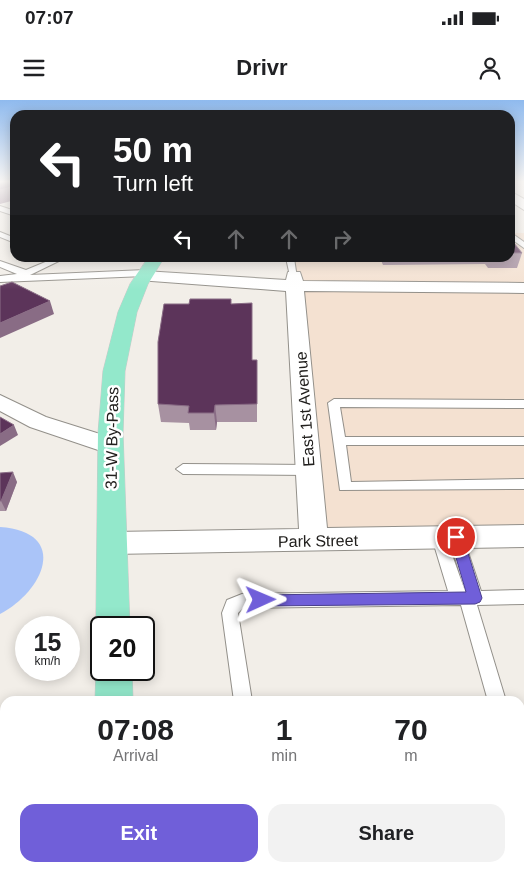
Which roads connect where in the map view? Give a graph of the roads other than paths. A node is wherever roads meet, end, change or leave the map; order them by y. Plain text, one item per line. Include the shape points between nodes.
1 (50, 262) edge
2 (0, 264) edge
3 (148, 269) edge
4 (293, 273) edge
5 (26, 274) junction
6 (14, 279) junction
7 (524, 279) edge
8 (0, 280) edge
9 (524, 288) edge
10 (0, 402) edge
11 (524, 404) edge
12 (339, 441) junction
13 (524, 441) edge
14 (110, 446) junction
15 (183, 469) dead end
16 (308, 470) junction
17 (524, 484) edge
18 (524, 536) edge
19 (448, 538) junction
20 (314, 541) junction
21 (112, 543) junction
22 (524, 597) edge
23 (467, 598) junction
24 (113, 616) edge
25 (114, 681) edge
26 (114, 696) edge
27 (242, 696) edge
28 (496, 696) edge

1 - 5 lane
2 - 5 lane
3 - 4 street
3 - 6 lane
3 - 14 main road, 31-W By-Pass via 129,304 120,334 113,374
4 - 7 street
4 - 9 street
4 - 16 street, East 1st Avenue
5 - 6 lane
6 - 8 lane
10 - 14 street via 38,422
11 - 12 lane via 334,403
12 - 13 lane
12 - 17 lane via 345,487
14 - 21 main road, 31-W By-Pass
15 - 16 lane
16 - 20 street, East 1st Avenue
18 - 19 street, Park Street
19 - 20 street, Park Street
19 - 23 lane
20 - 21 street, Park Street
21 - 24 main road, 31-W By-Pass
22 - 23 lane
23 - 27 lane via 242,601 233,605 230,613
23 - 28 lane
25 - 26 main road

